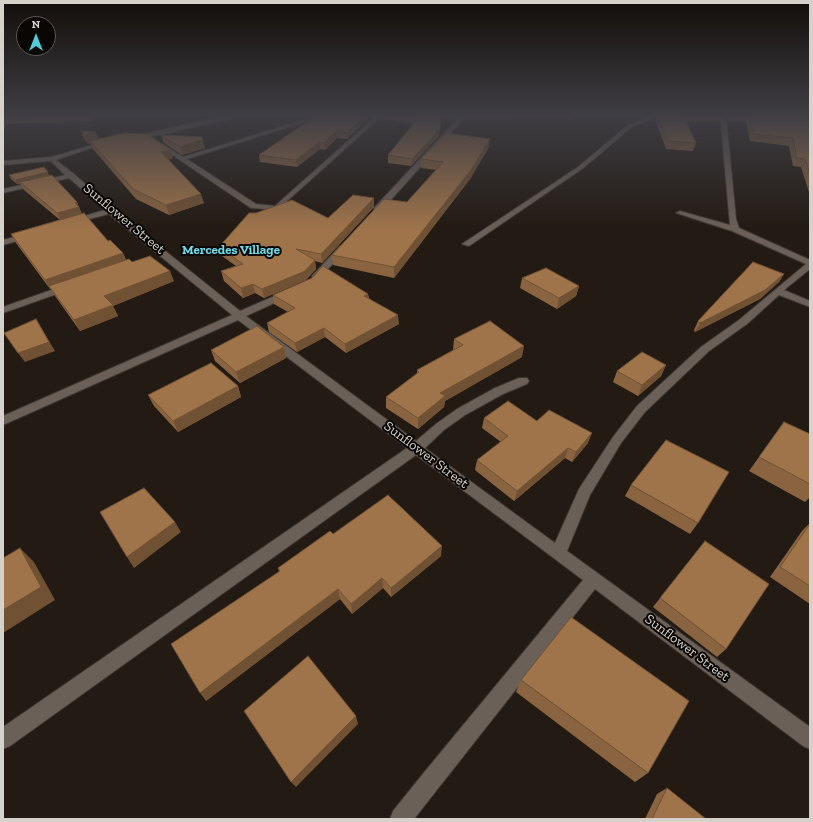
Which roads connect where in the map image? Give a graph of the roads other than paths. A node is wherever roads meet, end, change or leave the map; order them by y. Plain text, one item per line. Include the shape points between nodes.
1 (70, 153) edge
2 (173, 153) edge
3 (200, 153) edge
4 (338, 153) edge
5 (429, 153) edge
6 (597, 153) edge
7 (726, 153) edge
8 (52, 159) junction
9 (182, 159) junction
10 (3, 163) edge
11 (72, 175) junction
12 (3, 191) edge
13 (110, 211) junction
14 (680, 213) dead end
15 (369, 219) edge
16 (64, 225) edge
17 (735, 229) junction
18 (34, 234) edge
19 (348, 242) edge
20 (3, 243) edge
21 (466, 244) dead end
22 (165, 254) junction
23 (151, 259) edge
24 (810, 264) edge
25 (310, 283) edge
26 (77, 284) edge
27 (296, 290) edge
28 (778, 290) junction
29 (810, 304) edge
30 (3, 310) edge
31 (238, 315) junction
32 (523, 381) dead end
33 (3, 421) edge
34 (417, 448) junction
35 (558, 554) junction
36 (594, 579) junction
37 (3, 739) edge
38 (810, 739) edge
39 (402, 819) edge

1 - 8 street
2 - 9 street
3 - 9 street
4 - 9 street via 277,208 254,206
5 - 15 street
6 - 21 street via 580,168
7 - 17 street
8 - 10 street
8 - 11 street, Sunflower Street
11 - 12 street
11 - 13 street, Sunflower Street
13 - 16 street
13 - 22 street, Sunflower Street
14 - 17 street
17 - 24 street
18 - 20 street
19 - 25 street
22 - 23 street
22 - 31 street, Sunflower Street
24 - 28 street
26 - 30 street
27 - 31 street
28 - 29 street
28 - 35 street via 743,322 705,349 641,409 617,440 584,493
31 - 33 street
31 - 34 street, Sunflower Street
32 - 34 street via 461,412
34 - 35 street, Sunflower Street
34 - 37 street
35 - 36 street, Sunflower Street
36 - 38 street, Sunflower Street
36 - 39 street via 429,782

